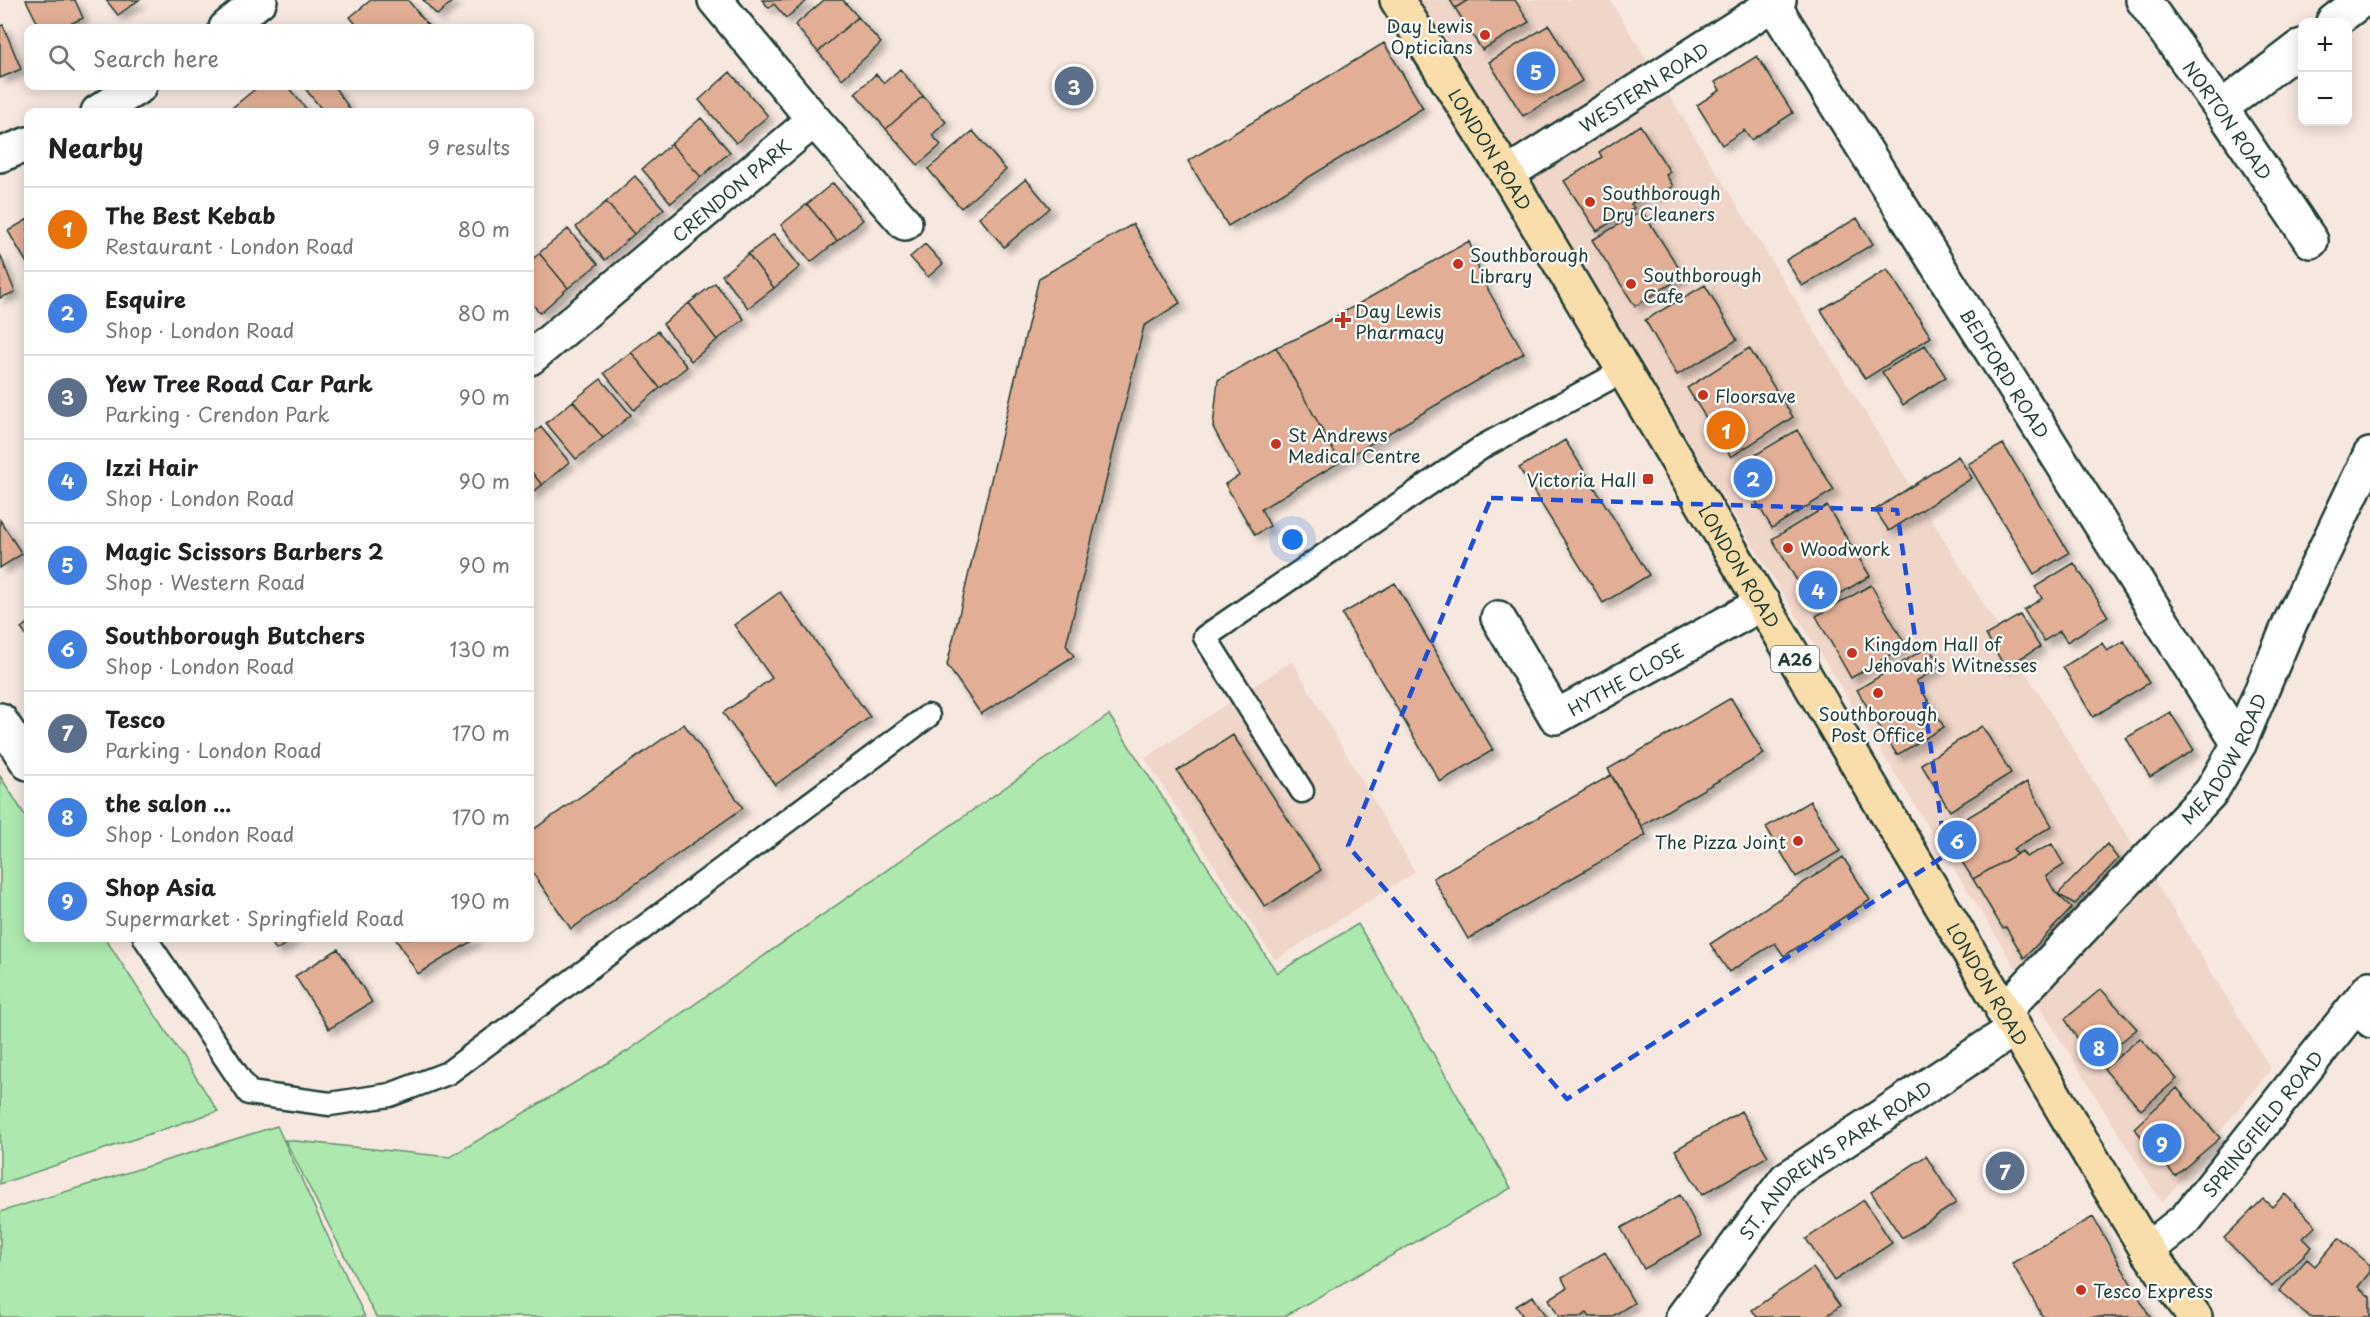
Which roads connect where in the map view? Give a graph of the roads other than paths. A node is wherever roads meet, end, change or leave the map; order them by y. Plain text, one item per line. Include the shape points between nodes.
1 (260, 0) edge
2 (715, 0) edge
3 (1397, 0) edge
4 (2143, 0) edge
5 (2362, 0) edge
6 (1776, 2) edge
7 (2338, 18) edge
8 (231, 24) edge
9 (2298, 49) edge
10 (134, 90) edge
11 (104, 108) edge
12 (2221, 108) junction
13 (814, 120) junction
14 (24, 146) edge
15 (0, 155) edge
16 (1508, 174) junction
17 (905, 223) dead end
18 (2311, 241) dead end
19 (534, 355) edge
20 (1625, 370) junction
21 (2370, 455) edge
22 (1763, 603) junction
23 (1498, 618) dead end
24 (928, 716) dead end
25 (0, 720) edge
26 (2238, 744) junction
27 (24, 757) edge
28 (1302, 792) dead end
29 (148, 942) edge
30 (2364, 1008) edge
31 (2009, 1021) junction
32 (2147, 1250) junction
33 (1683, 1317) edge
34 (2195, 1317) edge

1 - 8 street
2 - 13 street
3 - 16 highway, LONDON ROAD / A26
4 - 12 street, NORTON ROAD
5 - 7 street
6 - 16 street, WESTERN ROAD
6 - 26 street, BEDFORD ROAD
9 - 12 street
10 - 11 street
12 - 18 street, NORTON ROAD
13 - 17 street
13 - 19 street, CRENDON PARK
14 - 15 street
16 - 20 highway, LONDON ROAD / A26
20 - 22 highway, LONDON ROAD / A26
20 - 28 lane via 1485,446 1205,637
21 - 26 street, MEADOW ROAD via 2290,622
22 - 23 street, HYTHE CLOSE via 1556,717
22 - 31 highway, LONDON ROAD / A26
24 - 29 lane via 467,1060 448,1073 390,1095 330,1104 249,1093
25 - 27 street
26 - 31 street, MEADOW ROAD via 2211,792
30 - 32 street, SPRINGFIELD ROAD via 2186,1219
31 - 32 highway, LONDON ROAD / A26
31 - 33 street, ST. ANDREWS PARK ROAD via 1786,1179
32 - 34 highway, LONDON ROAD / A26

